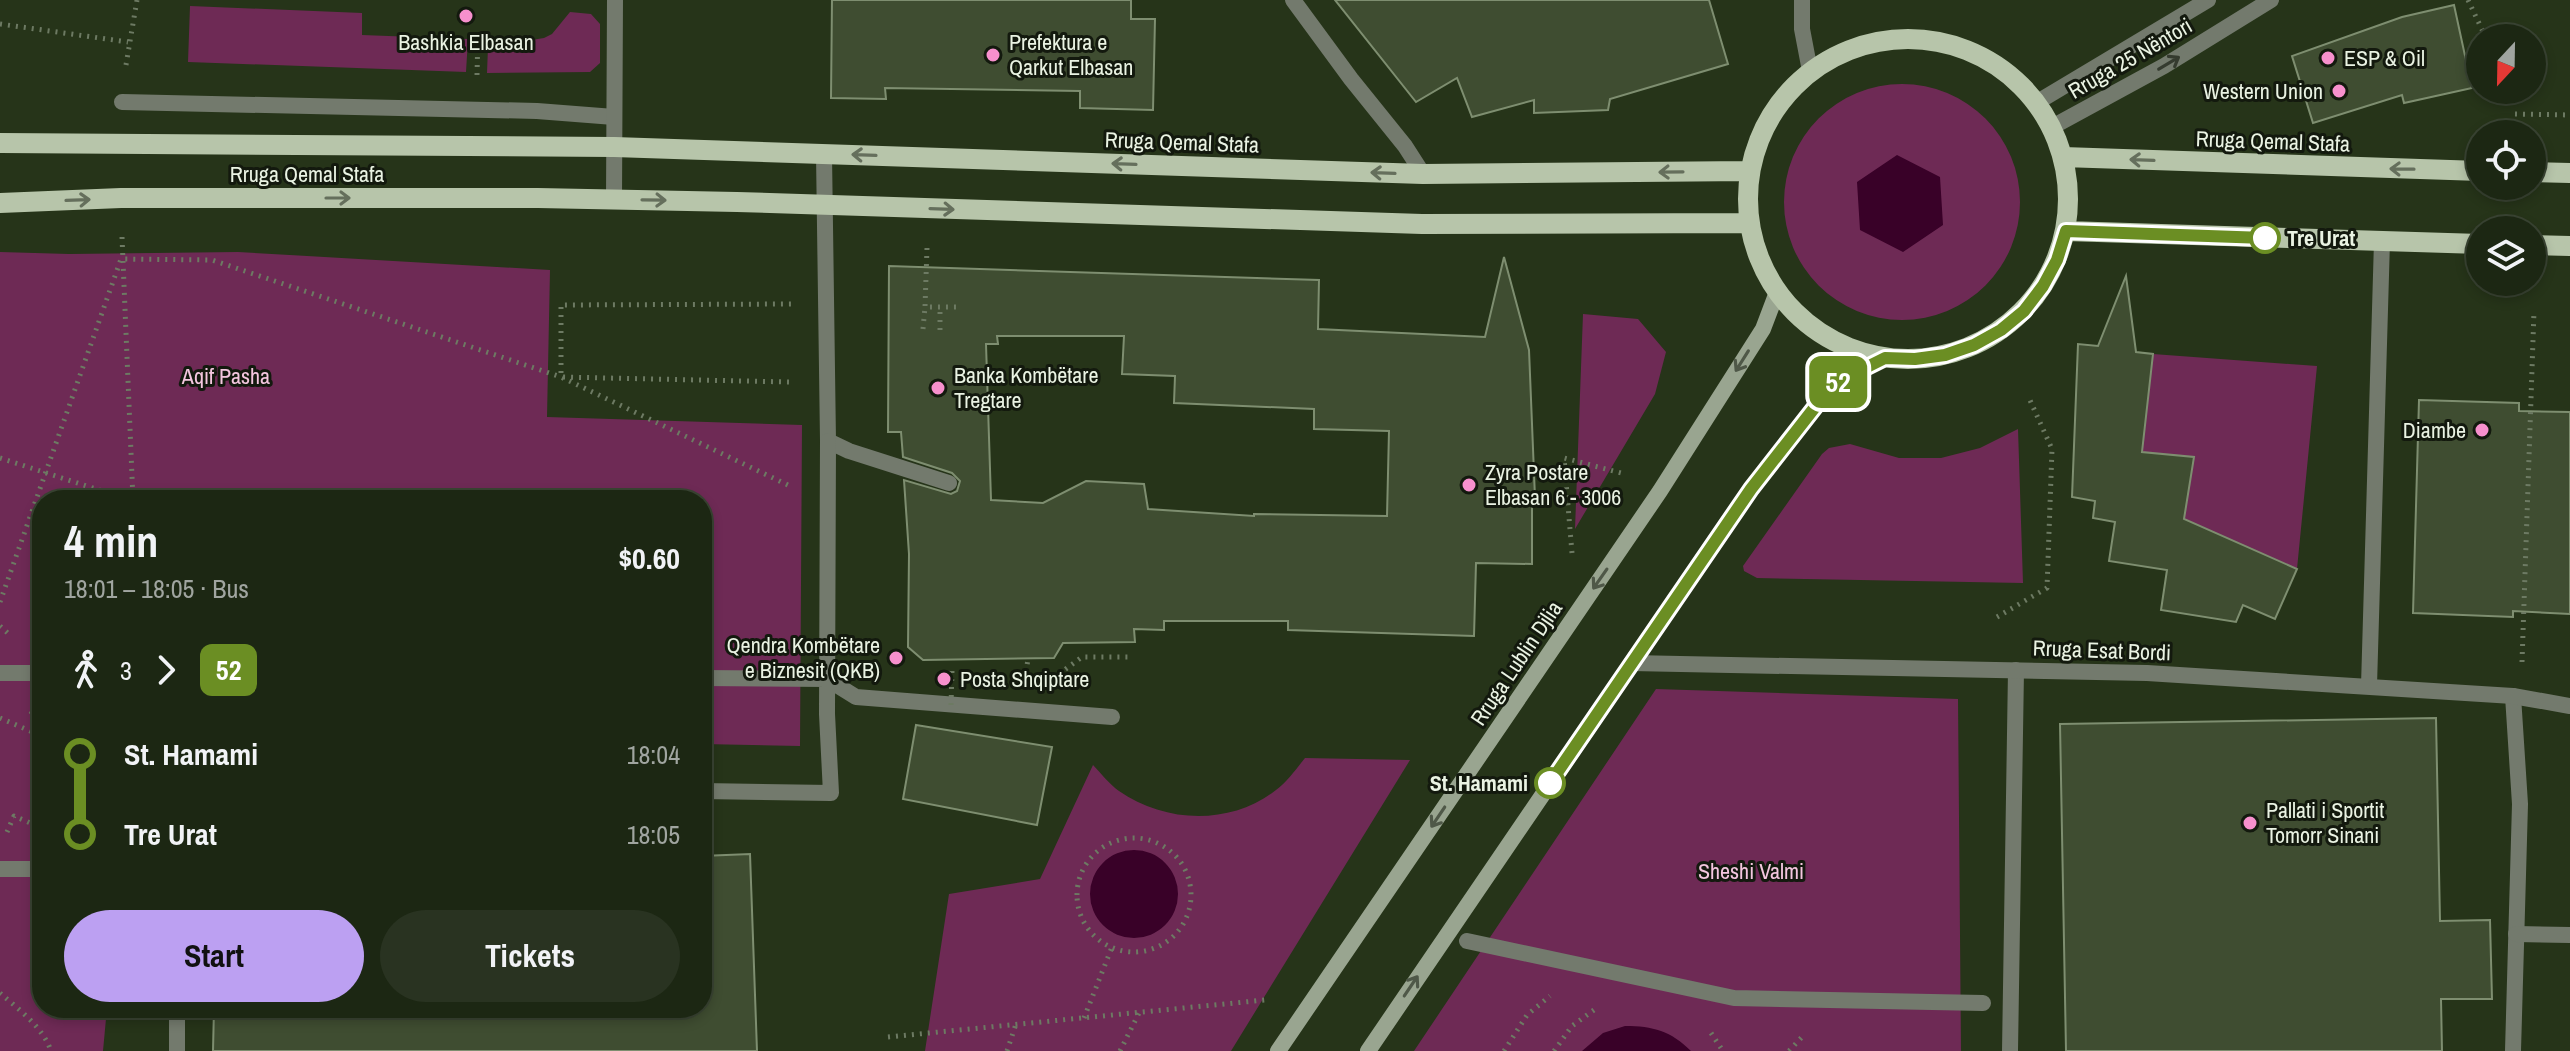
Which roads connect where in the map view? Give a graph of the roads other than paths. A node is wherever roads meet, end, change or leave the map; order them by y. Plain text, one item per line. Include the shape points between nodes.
1 (615, 0) edge
2 (1293, 0) edge
3 (1802, 0) edge
4 (2208, 0) edge
5 (2271, 0) edge
6 (1810, 71) junction
7 (122, 102) road end
8 (2036, 103) junction
9 (614, 117) junction
10 (2052, 127) junction
11 (0, 143) edge
12 (614, 147) junction
13 (824, 154) junction
14 (2063, 157) junction
15 (1749, 171) junction
16 (2466, 171) edge
17 (2546, 172) edge
18 (2570, 173) edge
19 (1423, 174) junction
20 (614, 199) junction
21 (0, 203) edge
22 (825, 205) junction
23 (1749, 223) junction
24 (2066, 231) junction
25 (2382, 241) junction
26 (2466, 244) edge
27 (2546, 245) edge
28 (2570, 246) edge
29 (1777, 292) junction
30 (1885, 358) junction
31 (828, 441) junction
32 (949, 483) dead end
33 (1631, 663) junction
34 (2016, 670) junction
35 (0, 673) edge
36 (32, 673) edge
37 (712, 678) edge
38 (827, 679) junction
39 (2369, 686) junction
40 (2513, 696) junction
41 (2570, 706) edge
42 (1112, 717) dead end
43 (712, 791) edge
44 (0, 869) edge
45 (32, 869) edge
46 (2516, 934) junction
47 (2570, 935) edge
48 (1467, 941) dead end
49 (1983, 1003) dead end
50 (177, 1018) edge
51 (177, 1051) edge
52 (1278, 1051) edge
53 (1368, 1051) edge
54 (2010, 1051) edge
55 (2513, 1051) edge

1 - 9 street
2 - 19 street
3 - 6 street
4 - 8 street, Rruga 25 Nëntori
10 -> 5 street, Rruga 25 Nëntori
6 - 8 main road via 1867,43 1930,40 1989,61
6 - 15 main road via 1777,105
7 - 9 street
8 - 10 main road
9 - 12 street
10 - 14 main road
11 - 12 main road, Rruga Qemal Stafa
12 - 13 main road, Rruga Qemal Stafa
12 - 20 street
19 -> 13 main road, Rruga Qemal Stafa
13 - 22 street
16 -> 14 main road, Rruga Qemal Stafa
14 - 24 main road via 2069,194
15 -> 19 main road, Rruga Qemal Stafa
15 - 23 main road
17 - 18 main road
21 -> 20 main road, Rruga Qemal Stafa via 121,198
20 -> 22 main road, Rruga Qemal Stafa
22 -> 23 main road, Rruga Qemal Stafa via 1422,224
22 - 31 street
23 - 29 main road via 1754,247
24 - 25 main road
24 - 30 main road via 2043,286 2001,330 1945,355
25 - 26 main road
25 - 39 street
27 - 28 main road
29 - 30 main road via 1813,329
29 -> 52 main road, Rruga Lublin Djlia via 1763,329 1660,491
30 - 33 main road via 1833,384 1751,489
31 - 32 street
31 - 38 street
33 - 34 street, Rruga Esat Bordi
53 -> 33 main road
34 - 39 street, Rruga Esat Bordi
34 - 54 street
35 - 36 street
37 - 38 street
38 - 42 street via 856,697
38 - 43 street via 831,793
39 - 40 street, Rruga Esat Bordi
40 - 41 street, Rruga Esat Bordi
40 - 46 street via 2520,804
44 - 45 street
46 - 47 street
46 - 55 street
48 - 49 street via 1734,998
50 - 51 street

